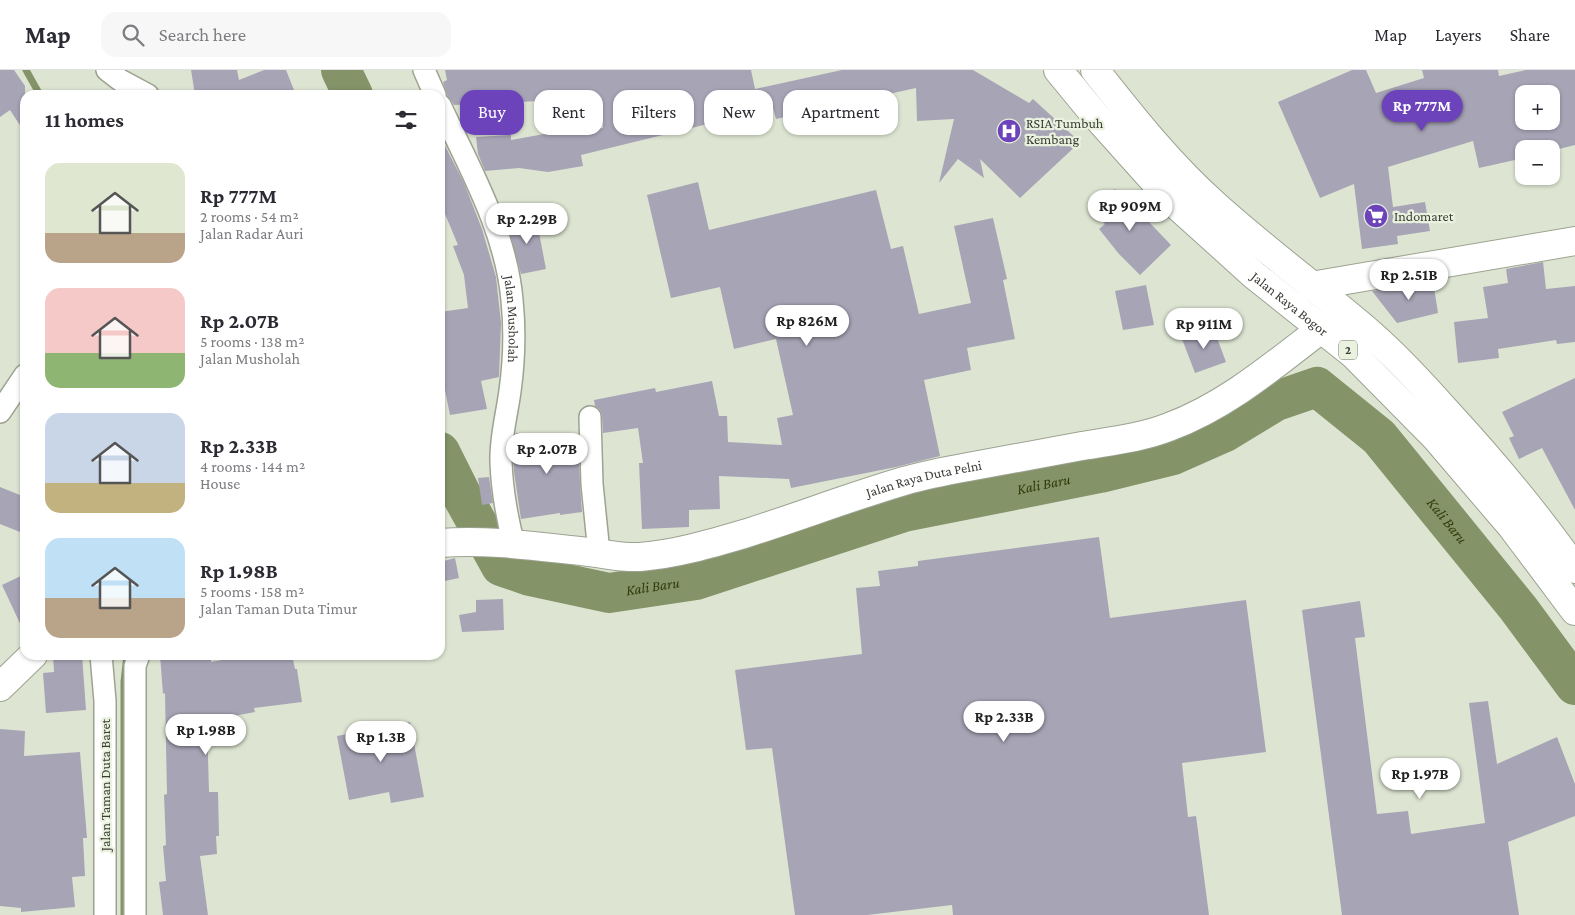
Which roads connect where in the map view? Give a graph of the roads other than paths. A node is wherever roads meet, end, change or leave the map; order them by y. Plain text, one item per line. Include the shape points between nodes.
1 (107, 70) edge
2 (424, 70) edge
3 (1058, 70) edge
4 (1094, 70) edge
5 (139, 90) edge
6 (433, 90) edge
7 (445, 116) edge
8 (1575, 241) edge
9 (1312, 286) junction
10 (1321, 329) junction
11 (20, 382) edge
12 (0, 412) edge
13 (590, 417) dead end
14 (449, 542) edge
15 (509, 544) junction
16 (599, 553) junction
17 (1575, 568) edge
18 (1575, 611) edge
19 (28, 660) edge
20 (101, 660) edge
21 (137, 660) edge
22 (0, 686) edge
23 (106, 915) edge
24 (136, 915) edge

1 - 5 street
2 - 6 street
3 - 10 main road, Jalan Raya Bogor / 2 via 1172,202
4 - 9 main road, Jalan Raya Bogor / 2 via 1201,192
7 - 15 street, Jalan Musholah via 487,204 507,268 512,300 510,388 501,462
8 - 9 main road
9 - 17 main road, Jalan Raya Bogor / 2 via 1373,336 1423,385 1490,460
10 - 16 main road, Jalan Raya Duta Pelni via 1218,403 1167,428 1141,436 907,480 701,547 637,557
10 - 18 main road, Jalan Raya Bogor / 2 via 1367,367 1436,438 1512,527
11 - 12 street
13 - 16 street
14 - 15 main road, Jalan Raya Duta Pelni
15 - 16 main road, Jalan Raya Duta Pelni
19 - 22 main road
20 - 23 street, Jalan Taman Duta Baret via 105,701
21 - 24 street

